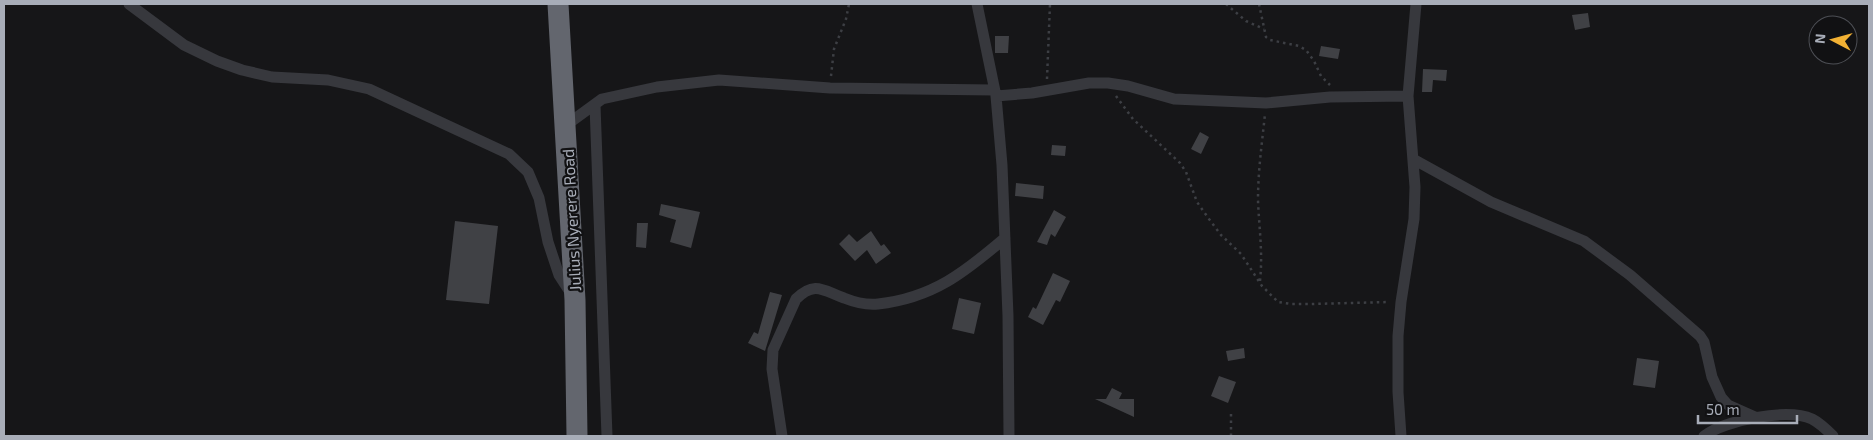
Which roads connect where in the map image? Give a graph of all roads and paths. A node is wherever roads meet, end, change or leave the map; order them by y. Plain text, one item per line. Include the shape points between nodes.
1 (129, 4) edge
2 (558, 4) edge
3 (849, 4) edge
4 (977, 4) edge
5 (1050, 4) edge
6 (1226, 4) edge
7 (1259, 4) edge
8 (1416, 4) edge
9 (1264, 29) junction
10 (1108, 83) junction
11 (830, 88) junction
12 (1046, 91) junction
13 (995, 93) junction
14 (1408, 96) junction
15 (1341, 97) junction
16 (1266, 103) junction
17 (595, 105) junction
18 (565, 126) junction
19 (1413, 160) junction
20 (1005, 238) junction
21 (1260, 282) junction
22 (575, 300) junction
23 (1401, 302) junction
24 (1231, 414) dead end
25 (1755, 417) junction
26 (577, 436) edge
27 (607, 436) edge
28 (782, 436) edge
29 (1009, 436) edge
30 (1230, 436) edge
31 (1401, 436) edge
32 (1704, 436) edge
33 (1833, 436) edge

1 - 22 street via 184,45 217,61 272,77 328,80 369,89 508,154 528,172 539,198 558,274
2 - 18 highway, Julius Nyerere Road
3 - 11 path via 834,49
4 - 13 street
5 - 12 path
6 - 9 path via 1246,21
7 - 9 path
8 - 14 street
9 - 15 path via 1270,40 1306,50 1321,76
10 - 12 street
10 - 16 street via 1174,99
10 - 21 path via 1133,119 1180,163 1197,202
11 - 13 street
11 - 17 street via 719,80 657,87 602,99
12 - 13 street
13 - 20 street
14 - 15 street
14 - 19 street
15 - 16 street
16 - 21 path via 1258,201 1262,256
17 - 18 street
17 - 27 street
18 - 22 highway, Julius Nyerere Road
19 - 23 street via 1414,219
19 - 25 street via 1491,202 1598,250 1700,336 1721,397 1728,405
20 - 28 street via 964,272 940,287 915,296 875,304 844,298 818,288 810,289 796,299 773,350 772,369
20 - 29 street
21 - 23 path via 1278,302 1291,304
22 - 26 highway, Julius Nyerere Road
23 - 31 street via 1398,336
24 - 30 path
25 - 32 street via 1734,421
25 - 33 street via 1795,415 1811,418

